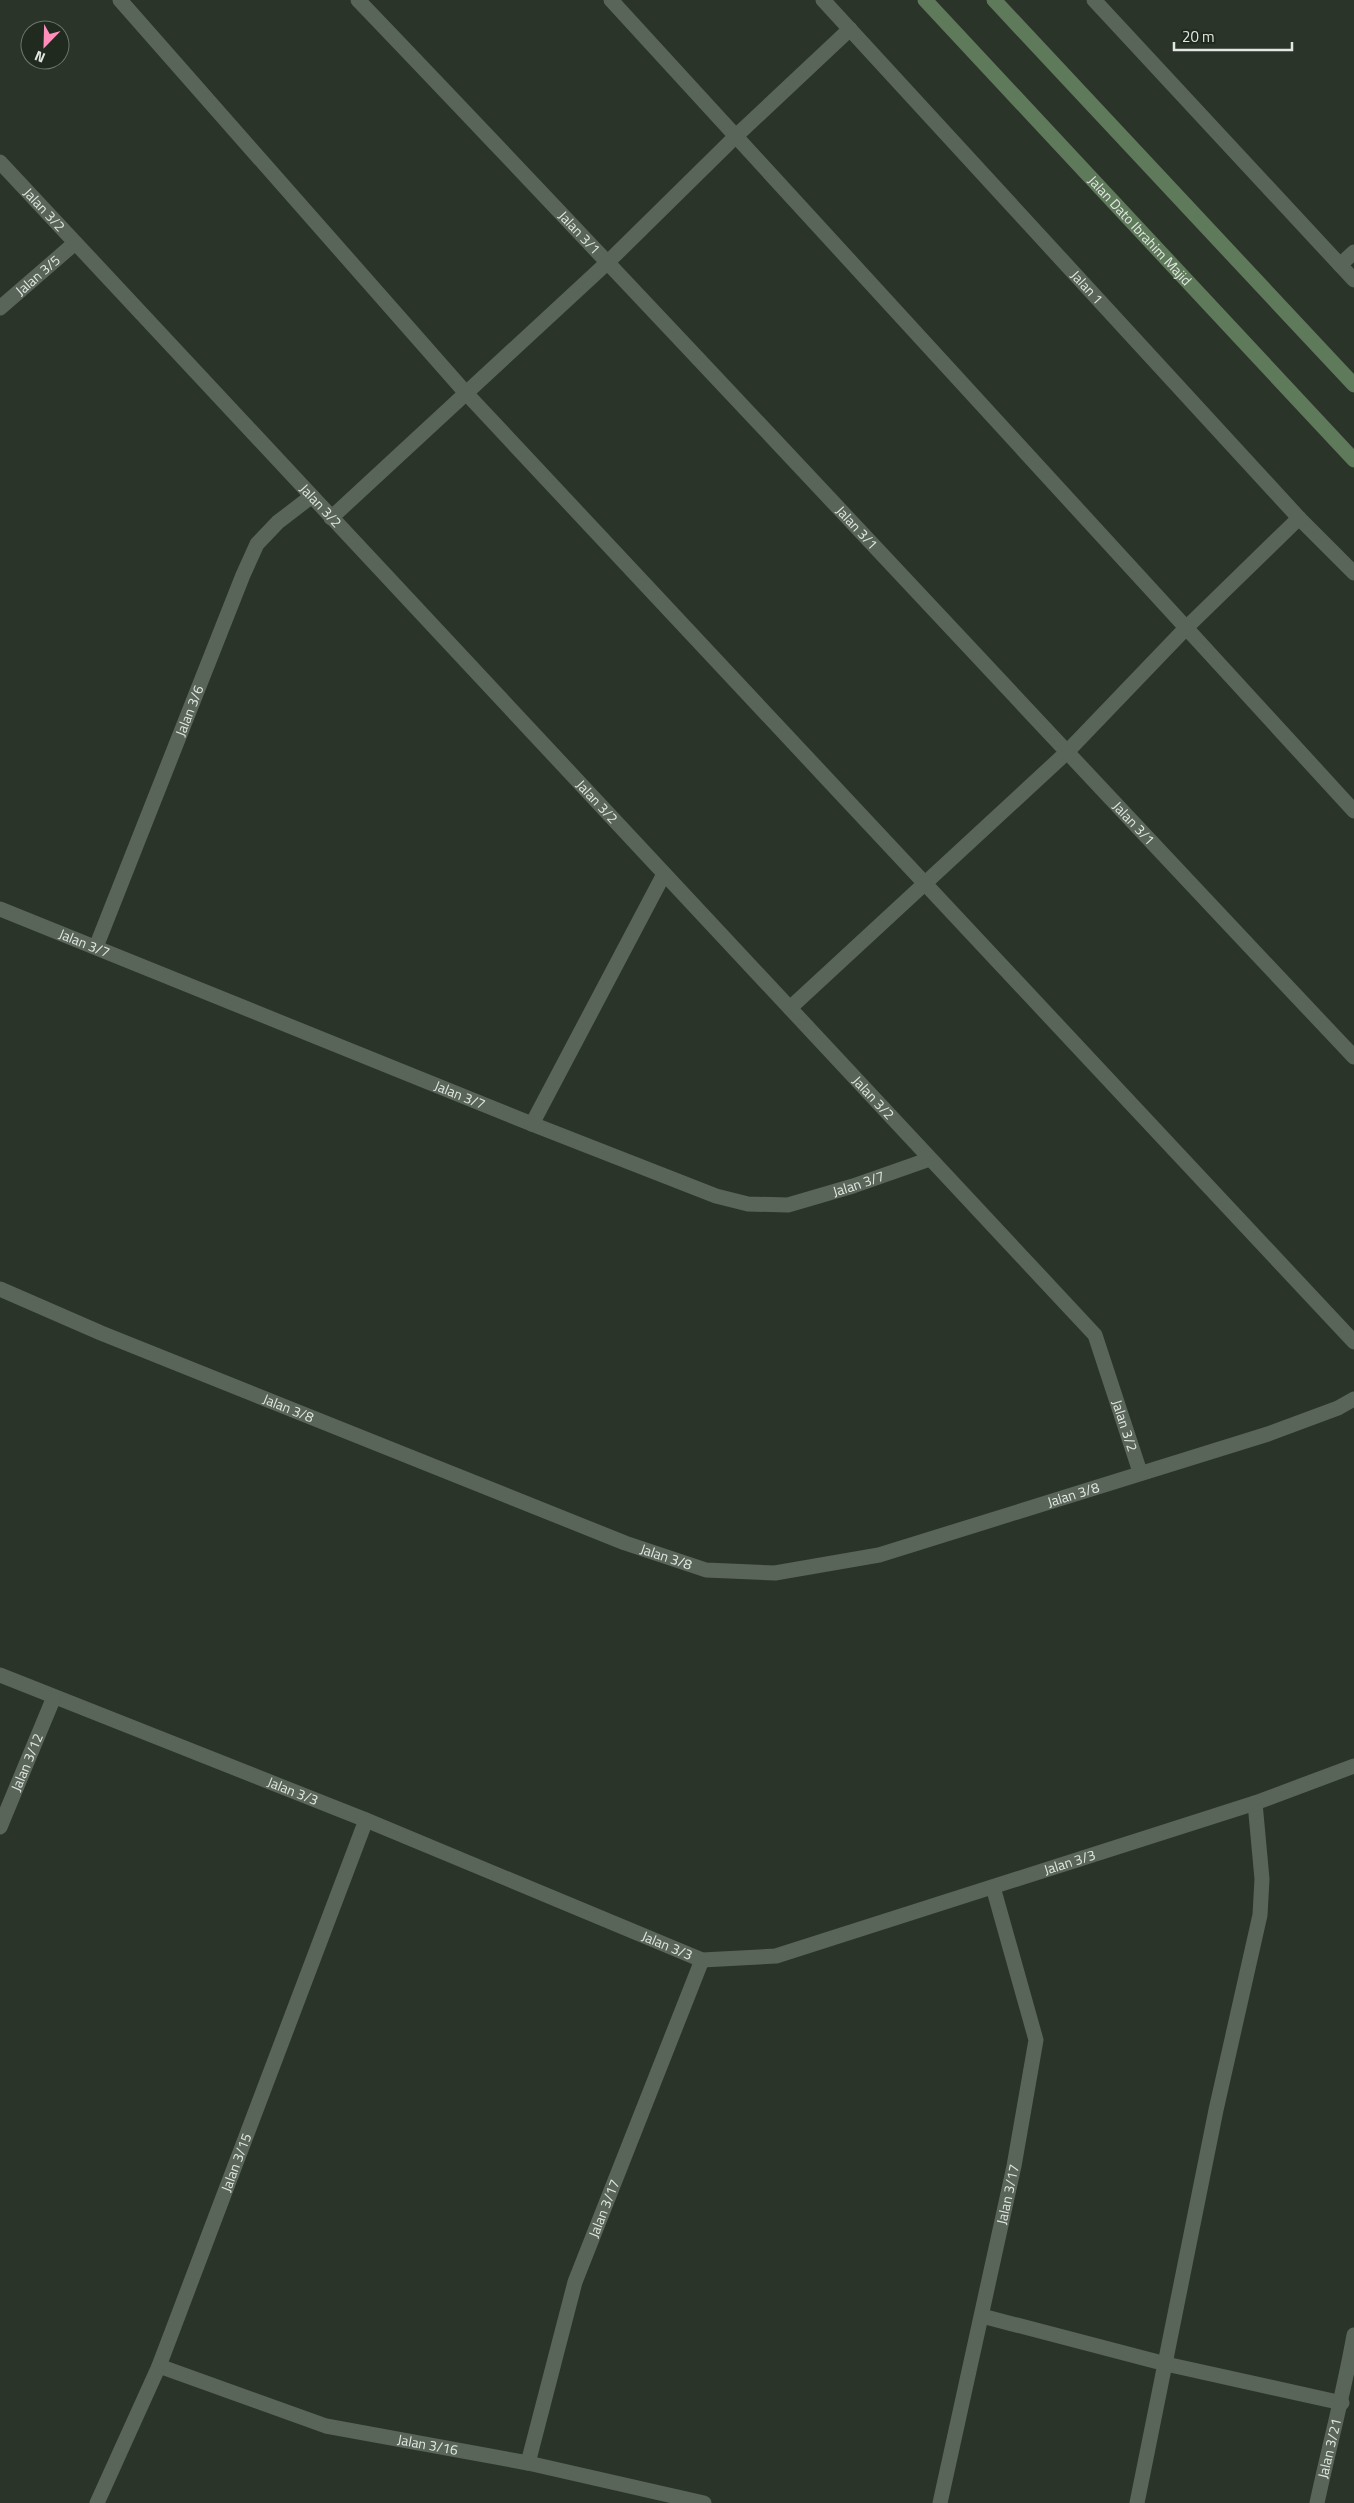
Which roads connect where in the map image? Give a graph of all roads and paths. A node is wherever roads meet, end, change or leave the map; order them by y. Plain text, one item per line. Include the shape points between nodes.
1 (120, 0) edge
2 (358, 0) edge
3 (611, 0) edge
4 (823, 0) edge
5 (926, 0) edge
6 (994, 0) edge
7 (1094, 0) edge
8 (850, 29) junction
9 (736, 136) junction
10 (0, 162) edge
11 (75, 243) junction
12 (1354, 252) edge
13 (609, 261) junction
14 (1340, 265) junction
15 (1354, 280) edge
16 (0, 308) edge
17 (1354, 385) edge
18 (464, 392) junction
19 (1354, 460) edge
20 (312, 496) junction
21 (331, 518) junction
22 (1299, 518) junction
23 (1354, 573) edge
24 (1186, 628) junction
25 (1066, 752) junction
26 (1354, 811) edge
27 (664, 874) junction
28 (924, 884) junction
29 (0, 908) edge
30 (96, 947) junction
31 (790, 1008) junction
32 (1354, 1056) edge
33 (532, 1124) junction
34 (930, 1160) junction
35 (0, 1289) edge
36 (1354, 1342) edge
37 (1354, 1399) edge
38 (1140, 1472) junction
39 (0, 1675) edge
40 (54, 1697) junction
41 (1354, 1766) edge
42 (1255, 1804) junction
43 (366, 1820) junction
44 (0, 1827) edge
45 (993, 1887) junction
46 (702, 1960) junction
47 (982, 2316) junction
48 (1354, 2335) edge
49 (1166, 2364) junction
50 (159, 2366) junction
51 (1342, 2403) junction
52 (528, 2464) junction
53 (96, 2503) edge
54 (704, 2503) edge
55 (940, 2503) edge
56 (1137, 2503) edge
57 (1317, 2503) edge

1 - 18 street
2 - 13 street, Jalan 3/1
3 - 9 street
4 - 8 street, Jalan 1
5 - 19 street, Jalan Dato Ibrahim Majid
6 - 17 street
7 - 14 street
8 - 9 street
8 - 22 street, Jalan 1
9 - 13 street
9 - 24 street
10 - 11 street, Jalan 3/2
11 - 16 street, Jalan 3/5
11 - 20 street, Jalan 3/2
12 - 14 street
13 - 18 street
13 - 25 street, Jalan 3/1
14 - 15 street
18 - 21 street
18 - 28 street
20 - 21 street, Jalan 3/2
20 - 30 street, Jalan 3/6 via 278,522 257,544
21 - 27 street, Jalan 3/2
22 - 23 street, Jalan 1
22 - 24 street
24 - 25 street
24 - 26 street
25 - 28 street
25 - 32 street, Jalan 3/1
27 - 31 street, Jalan 3/2
27 - 33 street
28 - 31 street
28 - 36 street
29 - 30 street, Jalan 3/7
30 - 33 street, Jalan 3/7
31 - 34 street, Jalan 3/2
33 - 34 street, Jalan 3/7 via 716,1196 748,1204 788,1204
34 - 38 street, Jalan 3/2 via 1095,1335
35 - 38 street, Jalan 3/8 via 110,1337 625,1543 706,1570 775,1573 879,1555
37 - 38 street, Jalan 3/8 via 1268,1434
39 - 40 street, Jalan 3/3
40 - 43 street, Jalan 3/3
40 - 44 street, Jalan 3/12
41 - 42 street, Jalan 3/3
42 - 45 street, Jalan 3/3
42 - 49 street via 1262,1879 1260,1915 1216,2110
43 - 46 street, Jalan 3/3
43 - 50 street, Jalan 3/15
45 - 46 street, Jalan 3/3 via 776,1956
45 - 47 street, Jalan 3/17 via 1036,2040 1014,2166
46 - 52 street, Jalan 3/17 via 575,2282
47 - 49 street
47 - 55 street, Jalan 3/17
48 - 51 street, Jalan 3/21
49 - 51 street
49 - 56 street
50 - 52 street, Jalan 3/16 via 326,2426
50 - 53 street, Jalan 3/15
51 - 57 street, Jalan 3/21
52 - 54 street, Jalan 3/16

